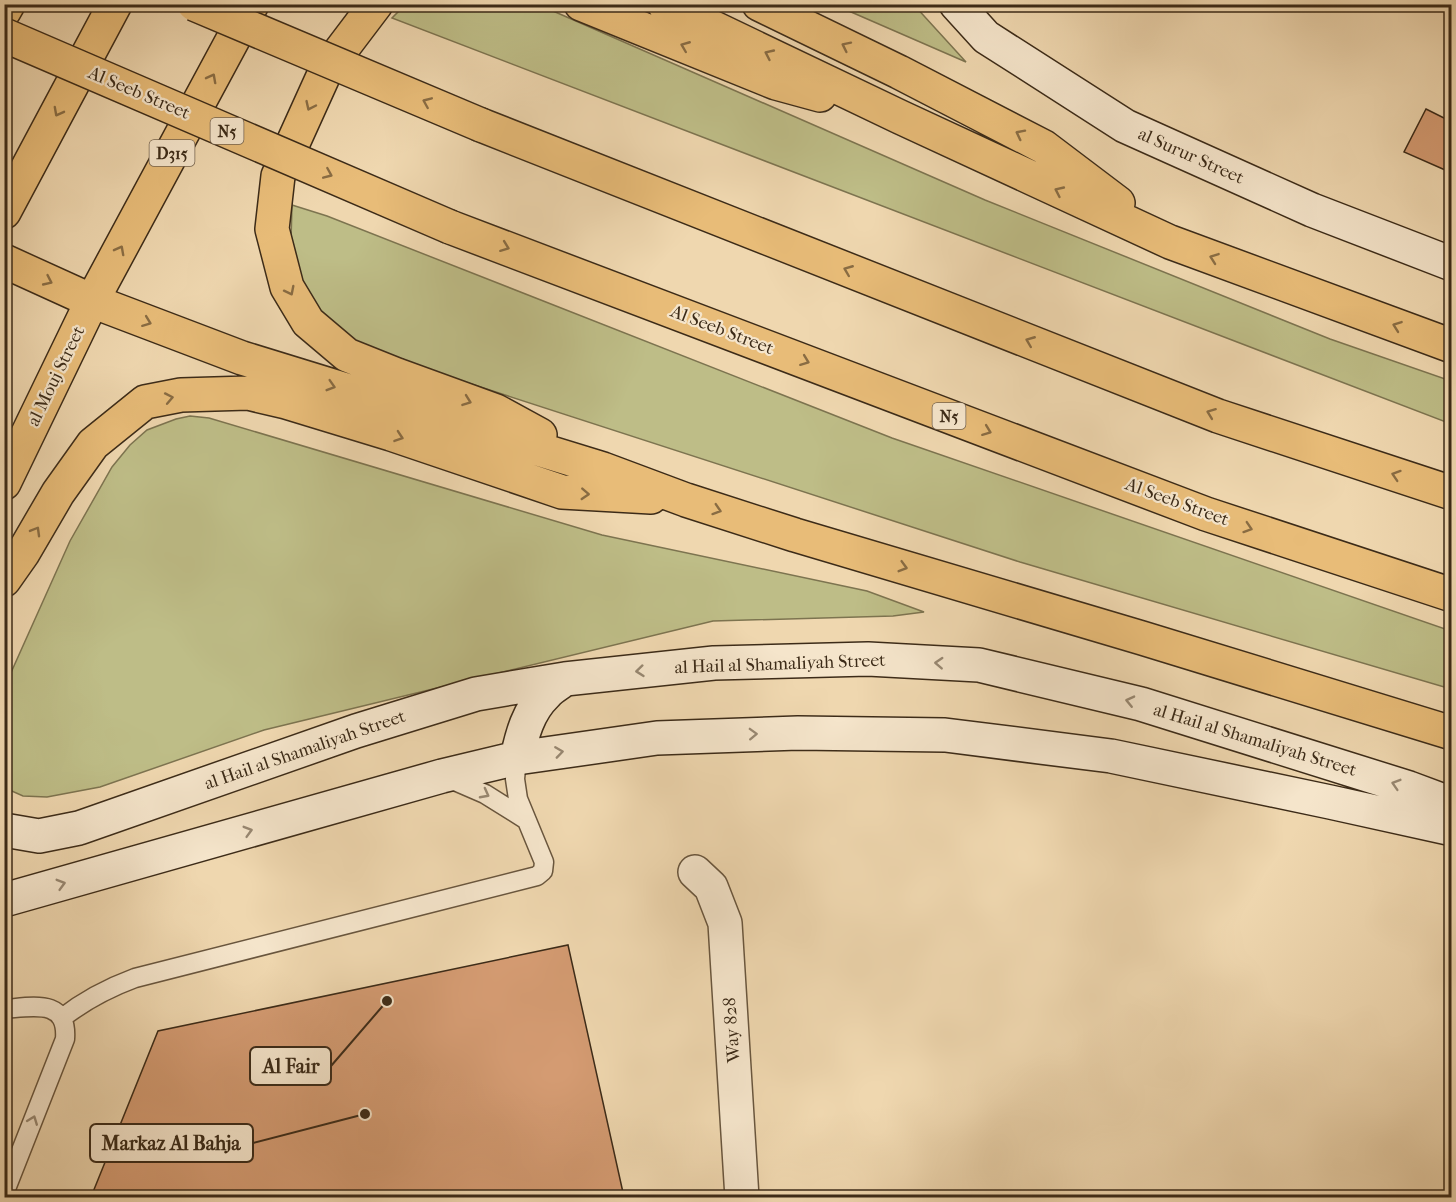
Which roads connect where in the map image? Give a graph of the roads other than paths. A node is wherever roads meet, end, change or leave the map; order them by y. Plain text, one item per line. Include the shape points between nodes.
1 (8, 4) edge
2 (115, 4) edge
3 (194, 4) edge
4 (252, 4) edge
5 (376, 4) edge
6 (581, 4) edge
7 (664, 4) edge
8 (759, 4) edge
9 (956, 4) edge
10 (4, 11) edge
11 (4, 36) edge
12 (900, 117) junction
13 (4, 212) edge
14 (1170, 242) junction
15 (4, 261) edge
16 (1452, 264) edge
17 (92, 301) junction
18 (1452, 346) edge
19 (603, 469) junction
20 (4, 483) edge
21 (1452, 493) edge
22 (686, 500) junction
23 (4, 580) edge
24 (1452, 596) edge
25 (565, 679) junction
26 (1452, 733) edge
27 (517, 758) junction
28 (442, 776) junction
29 (1452, 804) edge
30 (525, 819) junction
31 (1452, 829) edge
32 (4, 830) edge
33 (695, 872) dead end
34 (4, 900) edge
35 (4, 1009) edge
36 (62, 1018) junction
37 (4, 1194) edge
38 (742, 1197) edge

1 - 10 main road
2 -> 13 main road
21 -> 3 main road, bridge via 1218,416 481,125
17 -> 4 main road, D315
5 -> 19 main road via 326,70 278,176 272,229 287,288 308,322 347,355 496,411
12 -> 6 main road via 776,83
12 -> 7 main road
14 -> 8 main road via 1044,147
9 - 16 street, al Surur Street via 986,37 1125,126 1312,210
11 -> 24 main road, Al Seeb Street / N5, bridge via 450,226 1206,514
14 -> 12 main road
18 -> 14 main road
15 -> 17 main road
17 -> 19 main road via 242,358
17 - 20 main road, al Mouj Street / D315
19 - 22 main road
23 -> 22 main road via 93,444 145,402 181,395 248,393 286,402 562,492
22 -> 26 main road
25 - 27 street via 531,713
29 -> 25 street, al Hail al Shamaliyah Street via 1141,704 979,665 868,659 714,663
25 - 32 street, al Hail al Shamaliyah Street via 476,694 400,717 79,828 39,837
27 - 28 street, al Hail al Shamaliyah Street
27 - 30 lane via 515,779
27 -> 31 street, al Hail al Shamaliyah Street via 657,738 798,733 945,735 1111,756
28 -> 30 lane via 485,794
34 -> 28 street, al Hail al Shamaliyah Street
30 - 36 lane via 544,862 543,871 537,876 135,978 97,994
33 - 38 street, Way 828 via 711,887 725,923
35 - 36 lane via 41,1007 53,1009
37 -> 36 lane via 65,1039

